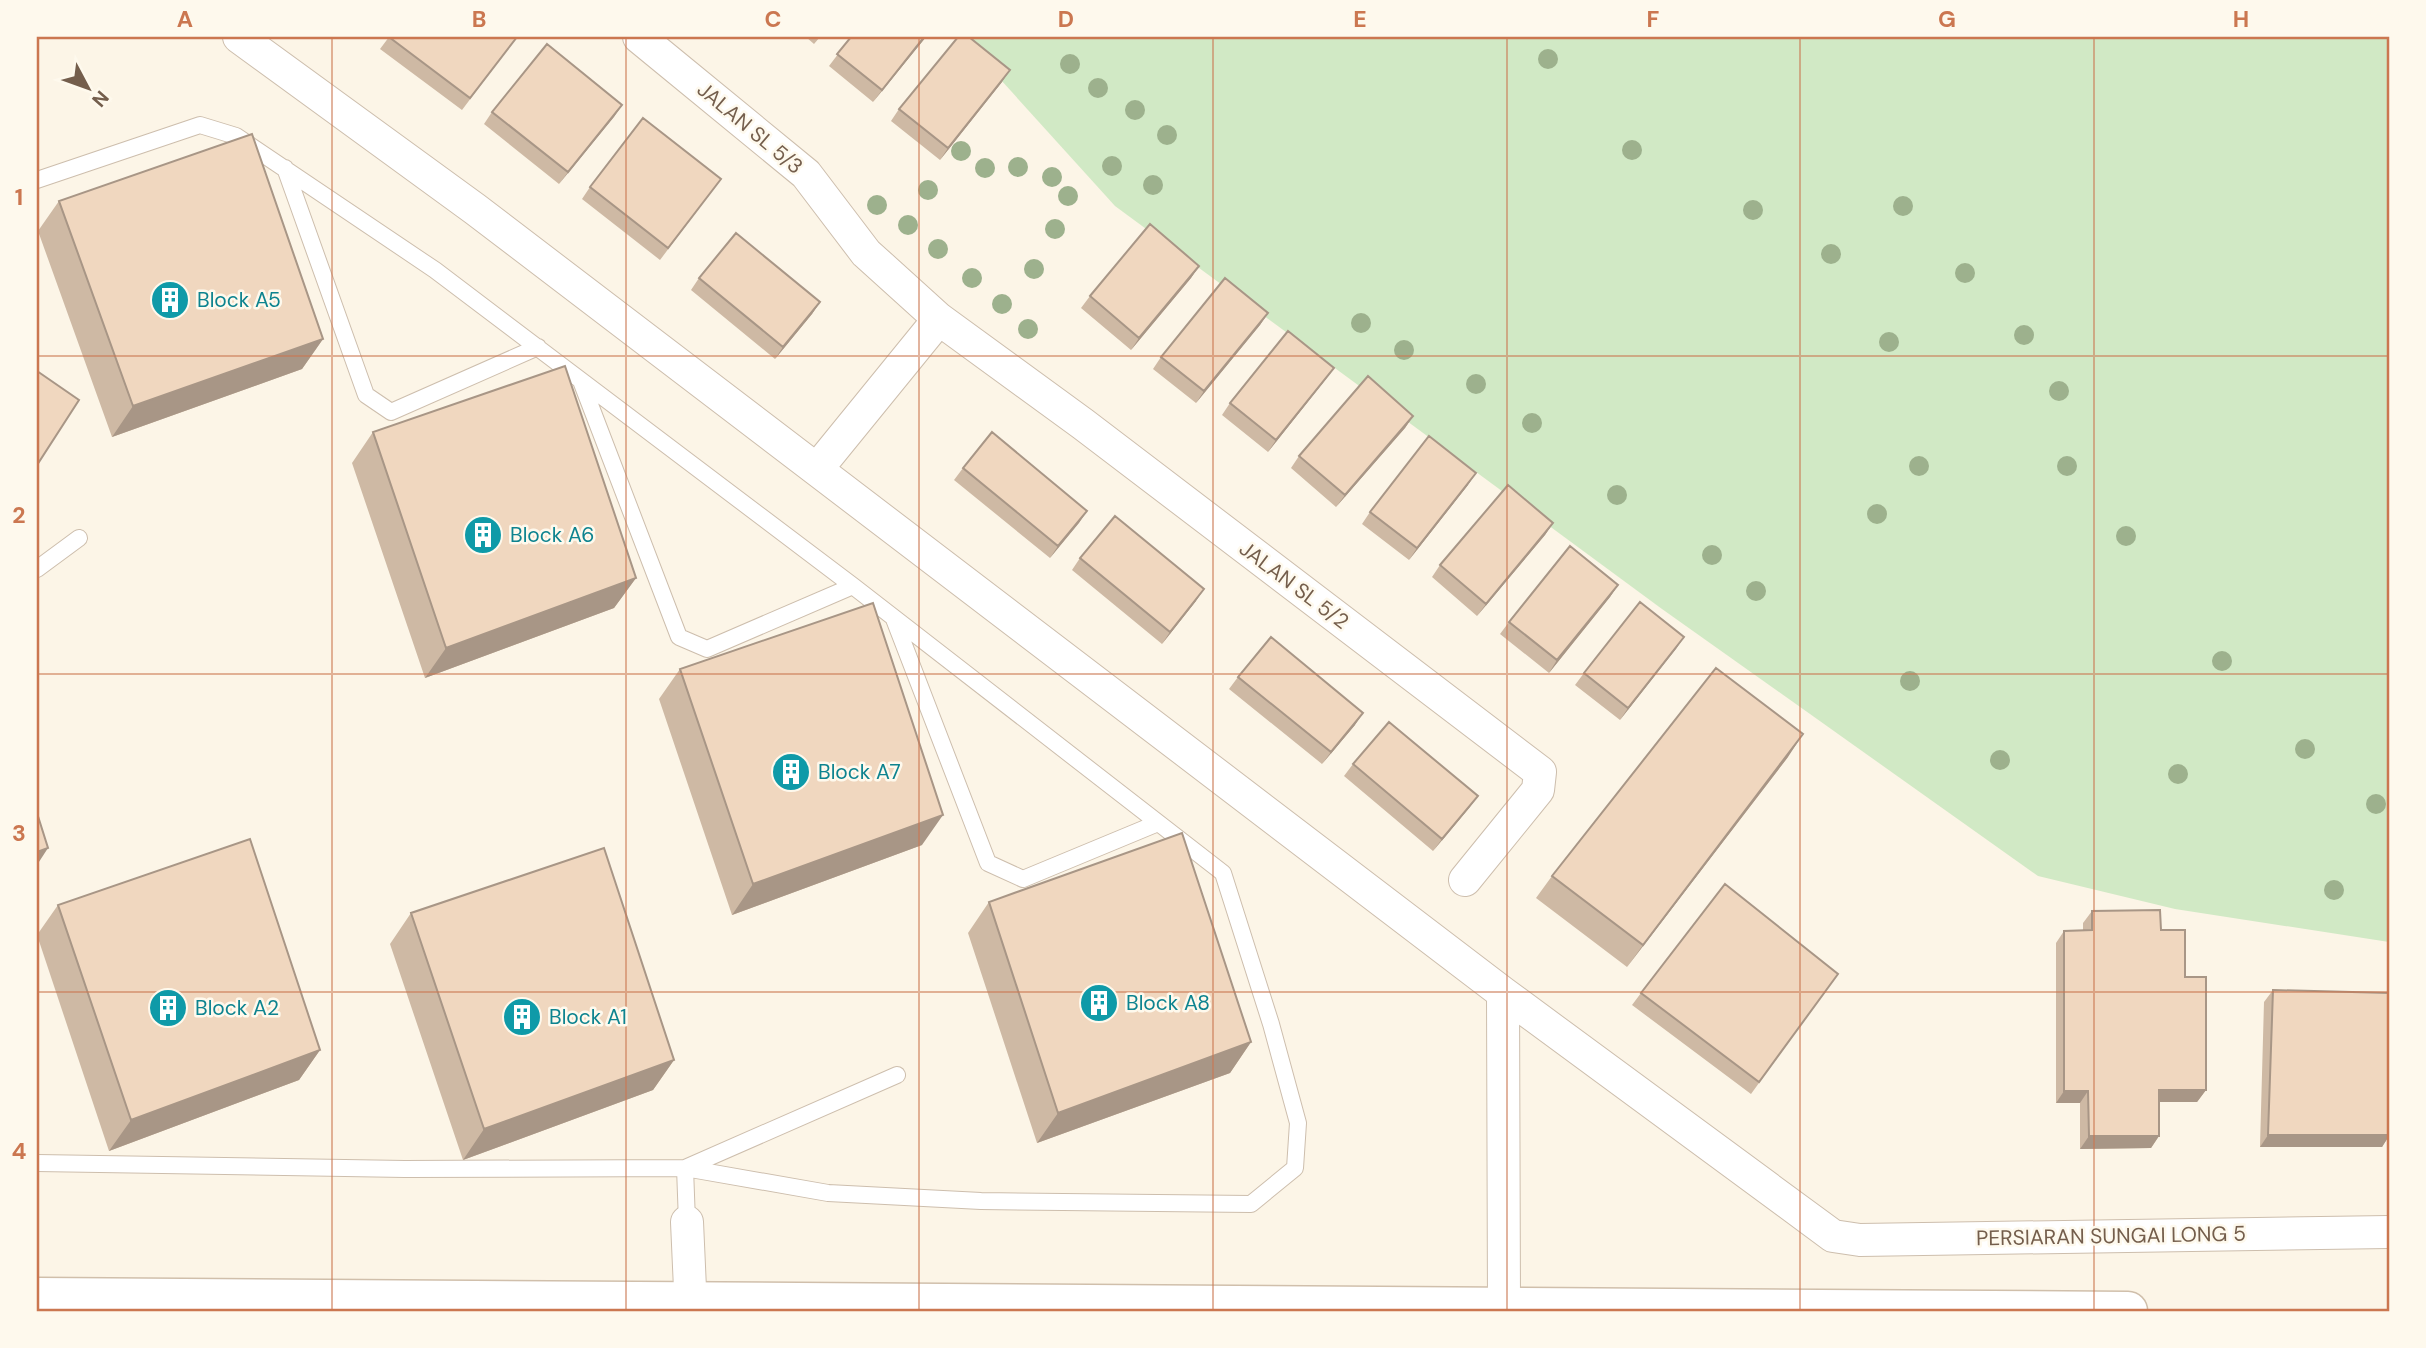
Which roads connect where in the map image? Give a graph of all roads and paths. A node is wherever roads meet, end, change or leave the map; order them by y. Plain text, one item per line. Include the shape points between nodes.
1 (239, 37) edge
2 (639, 37) edge
3 (285, 169) junction
4 (37, 180) edge
5 (939, 319) junction
6 (538, 347) junction
7 (580, 379) junction
8 (817, 470) junction
9 (79, 538) dead end
10 (37, 569) edge
11 (853, 586) junction
12 (893, 617) junction
13 (1158, 823) junction
14 (1465, 880) dead end
15 (1503, 993) junction
16 (897, 1075) dead end
17 (37, 1163) edge
18 (685, 1168) junction
19 (687, 1222) joint
20 (2389, 1233) edge
21 (37, 1297) edge
22 (691, 1306) edge
23 (1504, 1306) junction
24 (2128, 1311) edge

1 - 8 street via 475,209
2 - 5 street, JALAN SL 5/3 via 806,174 866,253
3 - 4 lane via 236,136 200,125
3 - 6 lane via 435,270
3 - 6 lane via 366,395 391,412
5 - 8 street
5 - 14 street, JALAN SL 5/2 via 1540,772 1538,790
6 - 7 lane
7 - 11 lane
7 - 11 lane via 679,637 707,649
8 - 15 street
9 - 10 lane
11 - 12 lane
12 - 13 lane
12 - 13 lane via 988,863 1023,879
13 - 18 lane via 1223,873 1298,1123 1295,1168 1251,1204 981,1201 828,1193
15 - 20 street, PERSIARAN SUNGAI LONG 5 via 1833,1236 1860,1240
15 - 23 street
16 - 18 lane
17 - 18 lane
18 - 19 lane
19 - 22 street
21 - 22 street
22 - 23 street
23 - 24 street

